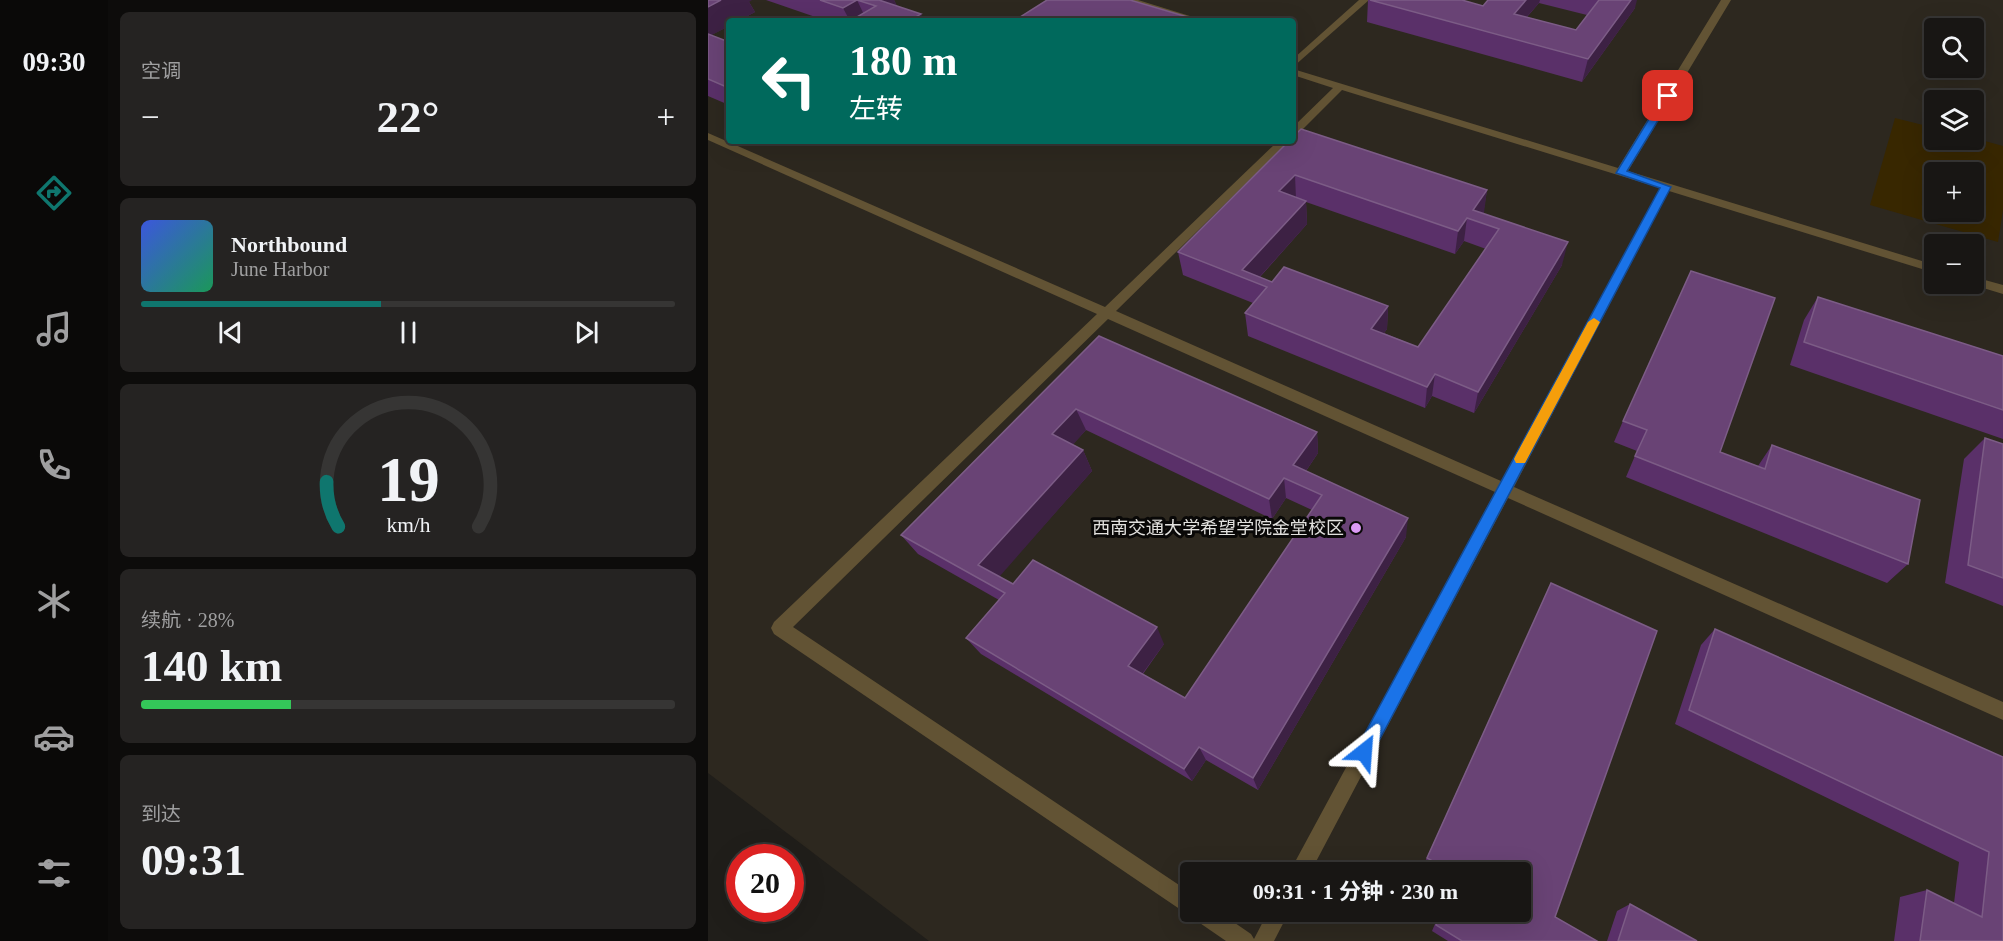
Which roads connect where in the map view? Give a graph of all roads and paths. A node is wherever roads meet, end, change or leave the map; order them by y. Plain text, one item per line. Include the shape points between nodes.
1 (1128, 0) edge
2 (1364, 0) edge
3 (1726, 0) edge
4 (1191, 18) edge
5 (1296, 48) edge
6 (1307, 51) junction
7 (1296, 61) edge
8 (1296, 73) edge
9 (1340, 87) junction
10 (1296, 130) edge
11 (708, 136) edge
12 (726, 144) edge
13 (726, 144) edge
14 (1281, 144) edge
15 (1621, 173) junction
16 (1666, 187) junction
17 (1924, 266) edge
18 (1984, 284) edge
19 (2003, 290) edge
20 (1107, 312) junction
21 (1504, 489) junction
22 (2003, 711) edge
23 (1305, 862) edge
24 (1180, 898) edge
25 (1216, 922) edge
26 (1273, 922) edge
27 (1245, 941) edge
28 (1263, 941) edge

1 - 4 lane
2 - 6 lane
3 - 15 lane
5 - 6 lane
6 - 7 lane
8 - 9 lane
9 - 10 lane
9 - 15 lane
11 - 13 lane
12 - 20 lane
14 - 20 lane
15 - 16 lane
16 - 17 lane
16 - 21 lane
18 - 19 lane
20 - 21 lane
20 - 24 lane via 780,628
21 - 22 lane
21 - 23 lane
25 - 27 lane
26 - 28 lane

